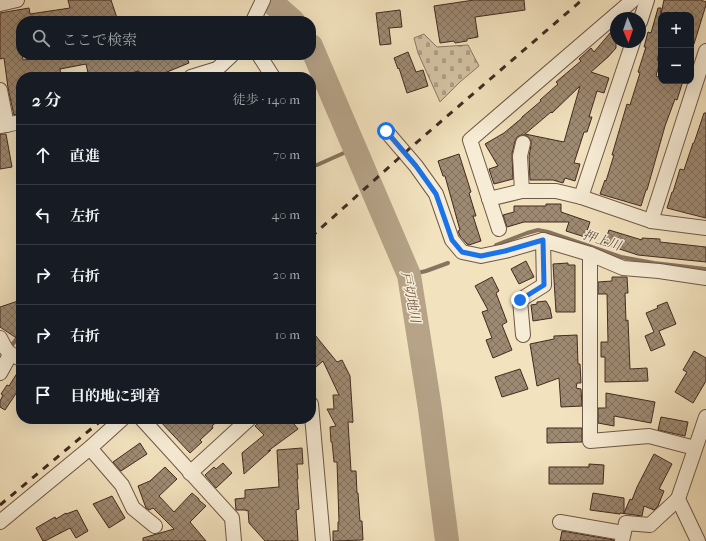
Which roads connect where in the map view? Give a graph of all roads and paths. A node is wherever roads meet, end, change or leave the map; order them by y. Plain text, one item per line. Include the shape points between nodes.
1 (17, 0) edge
2 (263, 0) edge
3 (633, 0) edge
4 (647, 0) edge
5 (0, 4) edge
6 (643, 12) edge
7 (255, 16) edge
8 (631, 48) edge
9 (706, 51) edge
10 (227, 60) edge
11 (262, 60) edge
12 (207, 72) edge
13 (270, 72) edge
14 (0, 90) edge
15 (16, 123) edge
16 (3, 126) edge
17 (386, 131) dead end
18 (523, 143) dead end
19 (522, 191) junction
20 (581, 197) junction
21 (489, 199) junction
22 (651, 221) junction
23 (706, 228) edge
24 (499, 229) dead end
25 (543, 240) junction
26 (590, 254) junction
27 (706, 278) edge
28 (523, 335) dead end
29 (0, 338) edge
30 (16, 357) edge
31 (0, 373) edge
32 (706, 417) edge
33 (116, 424) edge
34 (147, 424) edge
35 (243, 424) edge
36 (313, 424) edge
37 (90, 448) junction
38 (695, 448) junction
39 (190, 472) junction
40 (678, 499) junction
41 (0, 522) edge
42 (560, 522) dead end
43 (155, 526) dead end
44 (623, 537) edge
45 (234, 541) edge
46 (323, 541) edge
47 (698, 541) edge

1 - 5 street
2 - 7 street
3 - 21 street via 470,140
4 - 6 street
8 - 20 street
9 - 22 street
10 - 12 street via 217,69
11 - 13 street
14 - 16 street
15 - 16 street
17 - 25 street via 436,194 452,240 462,252 481,256
18 - 19 street via 520,156
19 - 20 street via 556,191
19 - 21 street
20 - 22 street
21 - 24 street
22 - 23 street
25 - 26 street
25 - 28 street via 544,285 520,300
26 - 27 street via 623,268 659,270
26 - 38 street via 590,441 649,436
29 - 30 street via 6,351
30 - 31 street
32 - 38 street
33 - 37 street
34 - 39 street
35 - 39 street
36 - 46 street
37 - 41 street
37 - 43 street via 122,485 133,508
38 - 40 street
39 - 45 street via 232,518
40 - 44 street via 650,525 626,523
40 - 47 street
42 - 44 street

